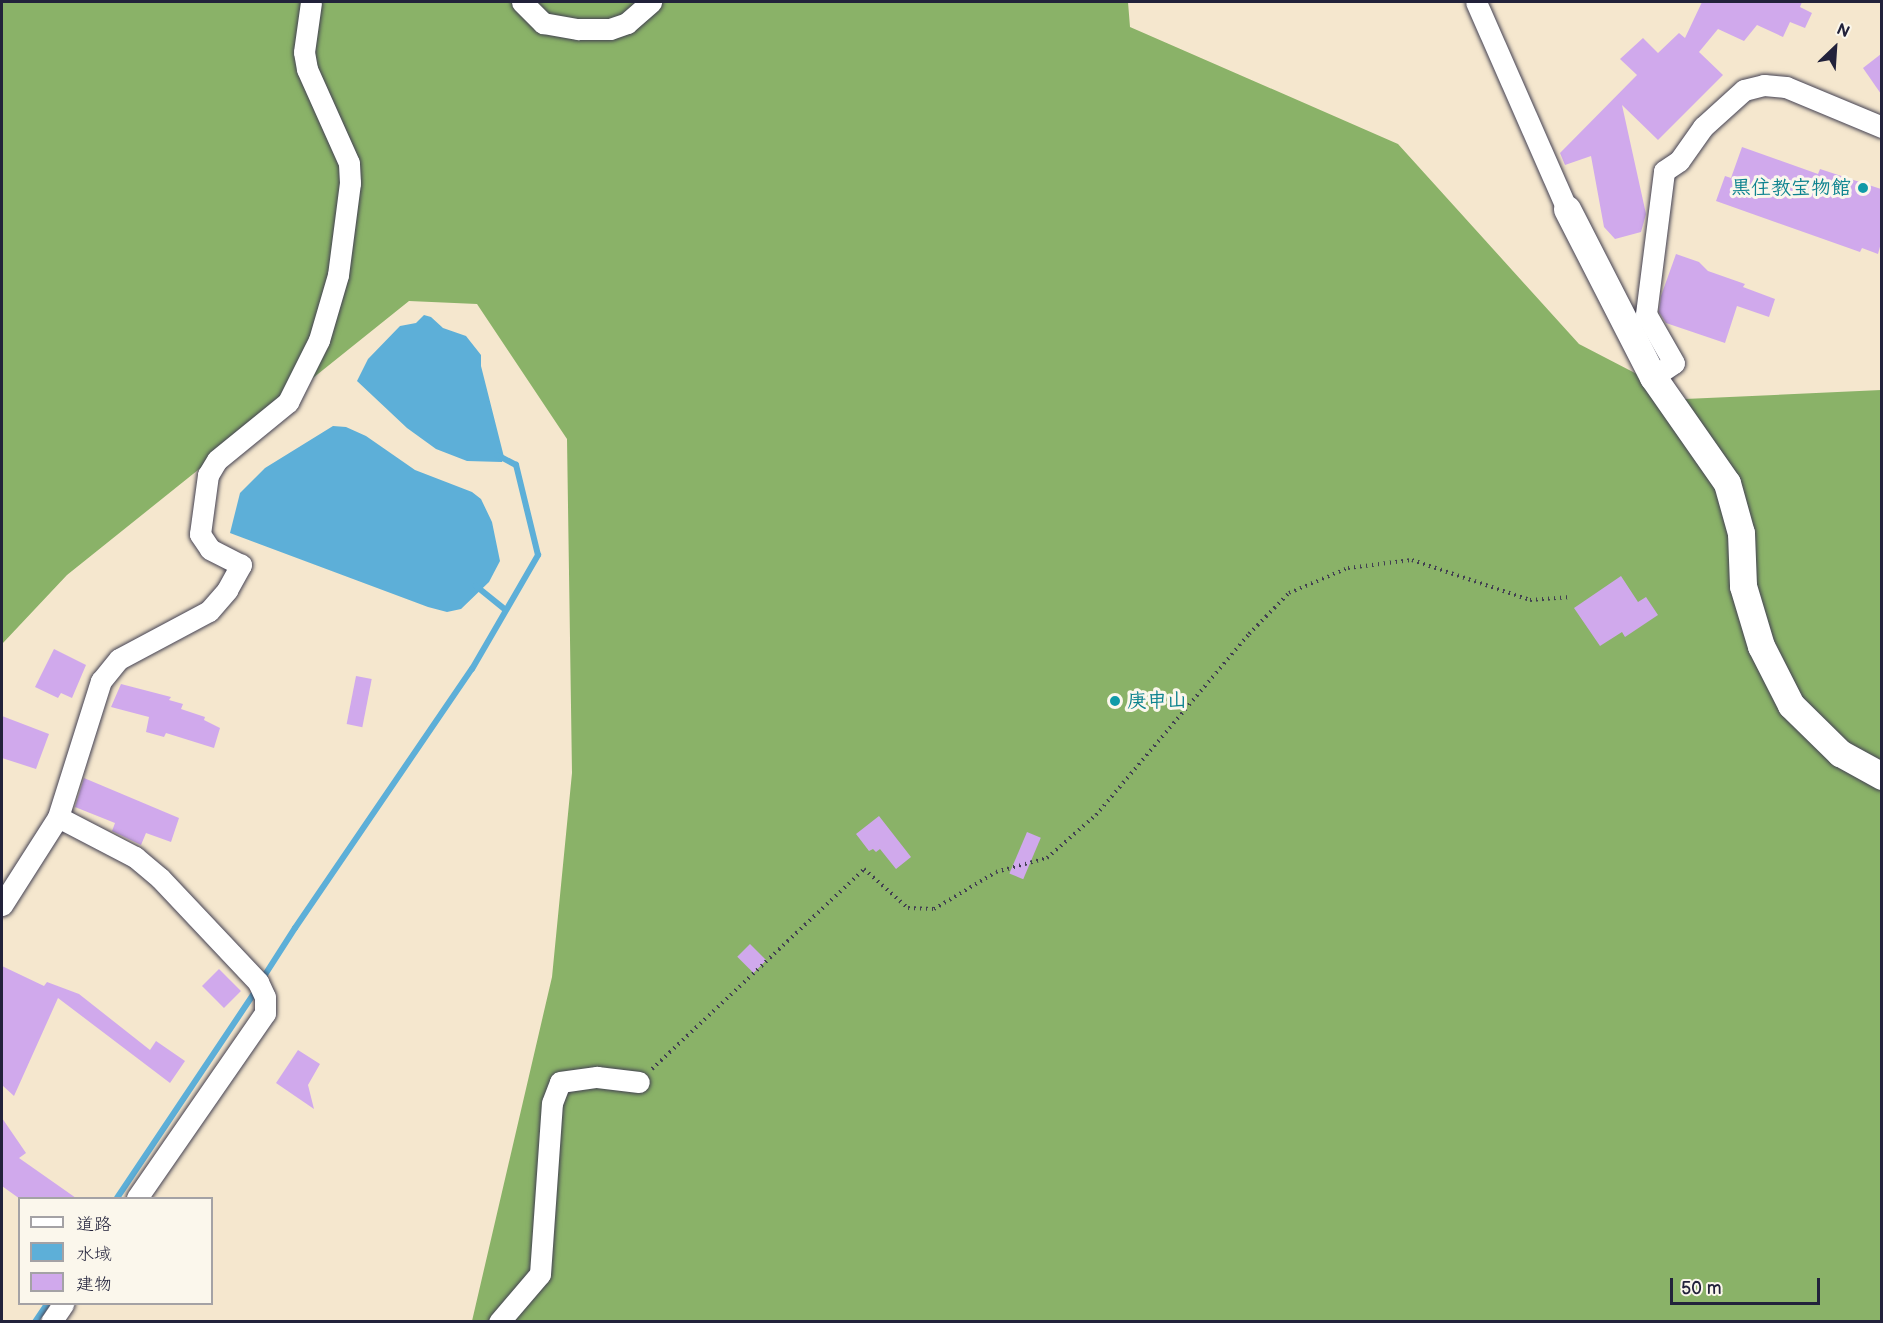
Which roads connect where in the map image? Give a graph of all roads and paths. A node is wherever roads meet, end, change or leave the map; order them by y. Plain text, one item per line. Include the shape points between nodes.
1 (311, 2) edge
2 (522, 2) edge
3 (651, 2) edge
4 (1476, 2) edge
5 (1881, 127) edge
6 (1567, 209) joint
7 (1653, 377) junction
8 (1570, 597) dead end
9 (1881, 776) edge
10 (58, 817) junction
11 (2, 905) edge
12 (639, 1082) joint
13 (138, 1197) edge
14 (62, 1305) edge
15 (51, 1322) edge
16 (499, 1322) edge

1 - 10 street via 304,52 307,69 348,163 350,183 338,275 319,340 288,402 217,460 208,475 200,534 210,549 241,565 232,582 209,611 119,659 101,681
2 - 3 street via 543,23 610,29 627,23
4 - 6 street
5 - 7 street via 1786,87 1764,85 1744,90 1703,127 1679,161 1664,171 1646,314 1674,363
6 - 7 street
7 - 9 street via 1727,483 1741,533 1743,586 1761,646 1791,705 1840,753
8 - 12 path via 1530,600 1412,560 1348,568 1289,592 1096,815 1047,858 996,872 934,909 908,908 864,869
10 - 11 street
10 - 13 street via 135,858 160,878 261,986 265,1013
12 - 16 street via 597,1077 560,1082 552,1103 540,1274
14 - 15 street

